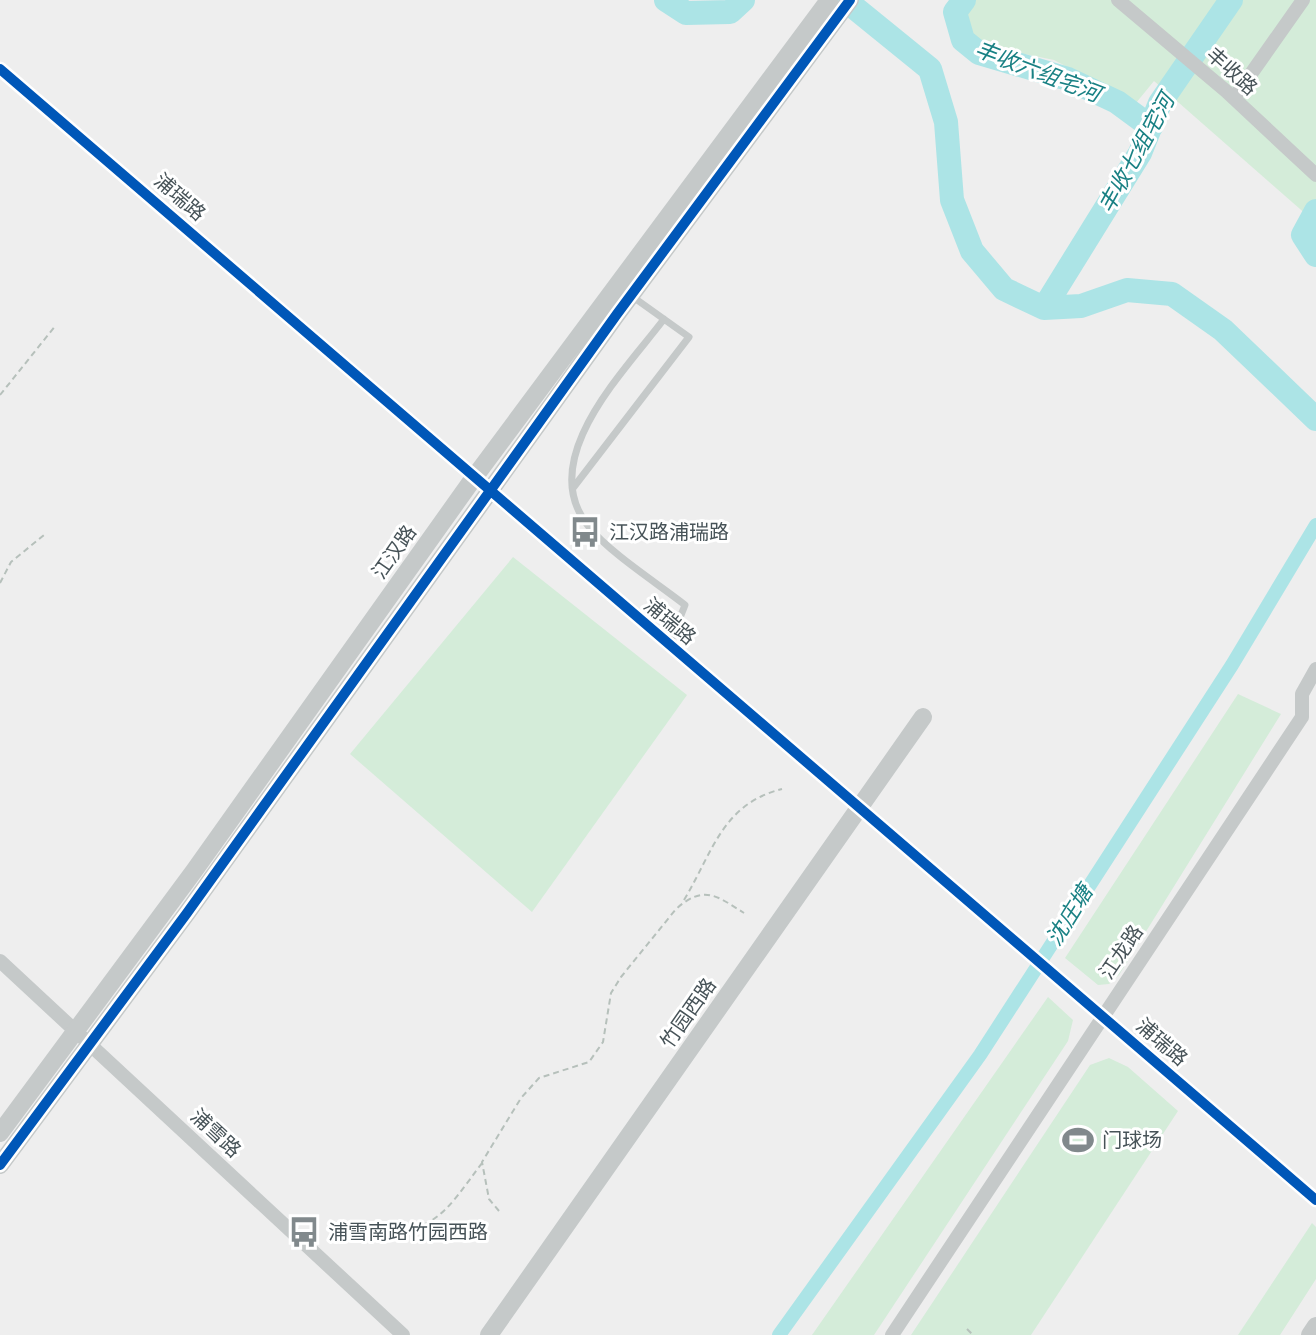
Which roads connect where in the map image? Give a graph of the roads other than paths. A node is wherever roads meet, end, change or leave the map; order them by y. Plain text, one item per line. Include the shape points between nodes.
1 (850, 0) edge
2 (1118, 0) edge
3 (1303, 0) edge
4 (829, 9) edge
5 (0, 69) edge
6 (1234, 98) junction
7 (1316, 175) edge
8 (631, 295) junction
9 (664, 319) junction
10 (473, 479) junction
11 (572, 489) junction
12 (490, 492) junction
13 (670, 644) junction
14 (1316, 669) edge
15 (923, 717) dead end
16 (1309, 717) edge
17 (861, 806) junction
18 (0, 961) edge
19 (1103, 1015) junction
20 (76, 1031) junction
21 (90, 1044) junction
22 (0, 1133) edge
23 (0, 1165) edge
24 (1316, 1200) edge
25 (1316, 1326) edge
26 (403, 1335) edge
27 (489, 1335) edge
28 (892, 1335) edge
29 (1310, 1335) edge

1 - 4 street
2 - 6 street, 丰收路
3 - 6 street
4 - 8 street
4 - 10 street, 江汉路
5 - 10 street, 浦瑞路
6 - 7 street, 丰收路
8 - 9 lane
8 - 12 street
9 - 11 lane via 595,412 573,459
9 - 11 lane via 689,337
10 - 12 street, 浦瑞路
10 - 20 street, 江汉路
11 - 13 lane via 574,505 590,529 685,605
12 - 13 street, 浦瑞路
12 - 21 street
13 - 17 street, 浦瑞路
14 - 16 street, 江龙路 via 1302,694
15 - 17 street, 竹园西路
16 - 19 street, 江龙路
17 - 19 street, 浦瑞路
17 - 27 street, 竹园西路
18 - 20 street, 浦雪路
19 - 24 street, 浦瑞路
19 - 28 street, 江龙路
20 - 21 street, 浦雪路
20 - 22 street, 江汉路
21 - 23 street
21 - 26 street, 浦雪路
25 - 29 street

